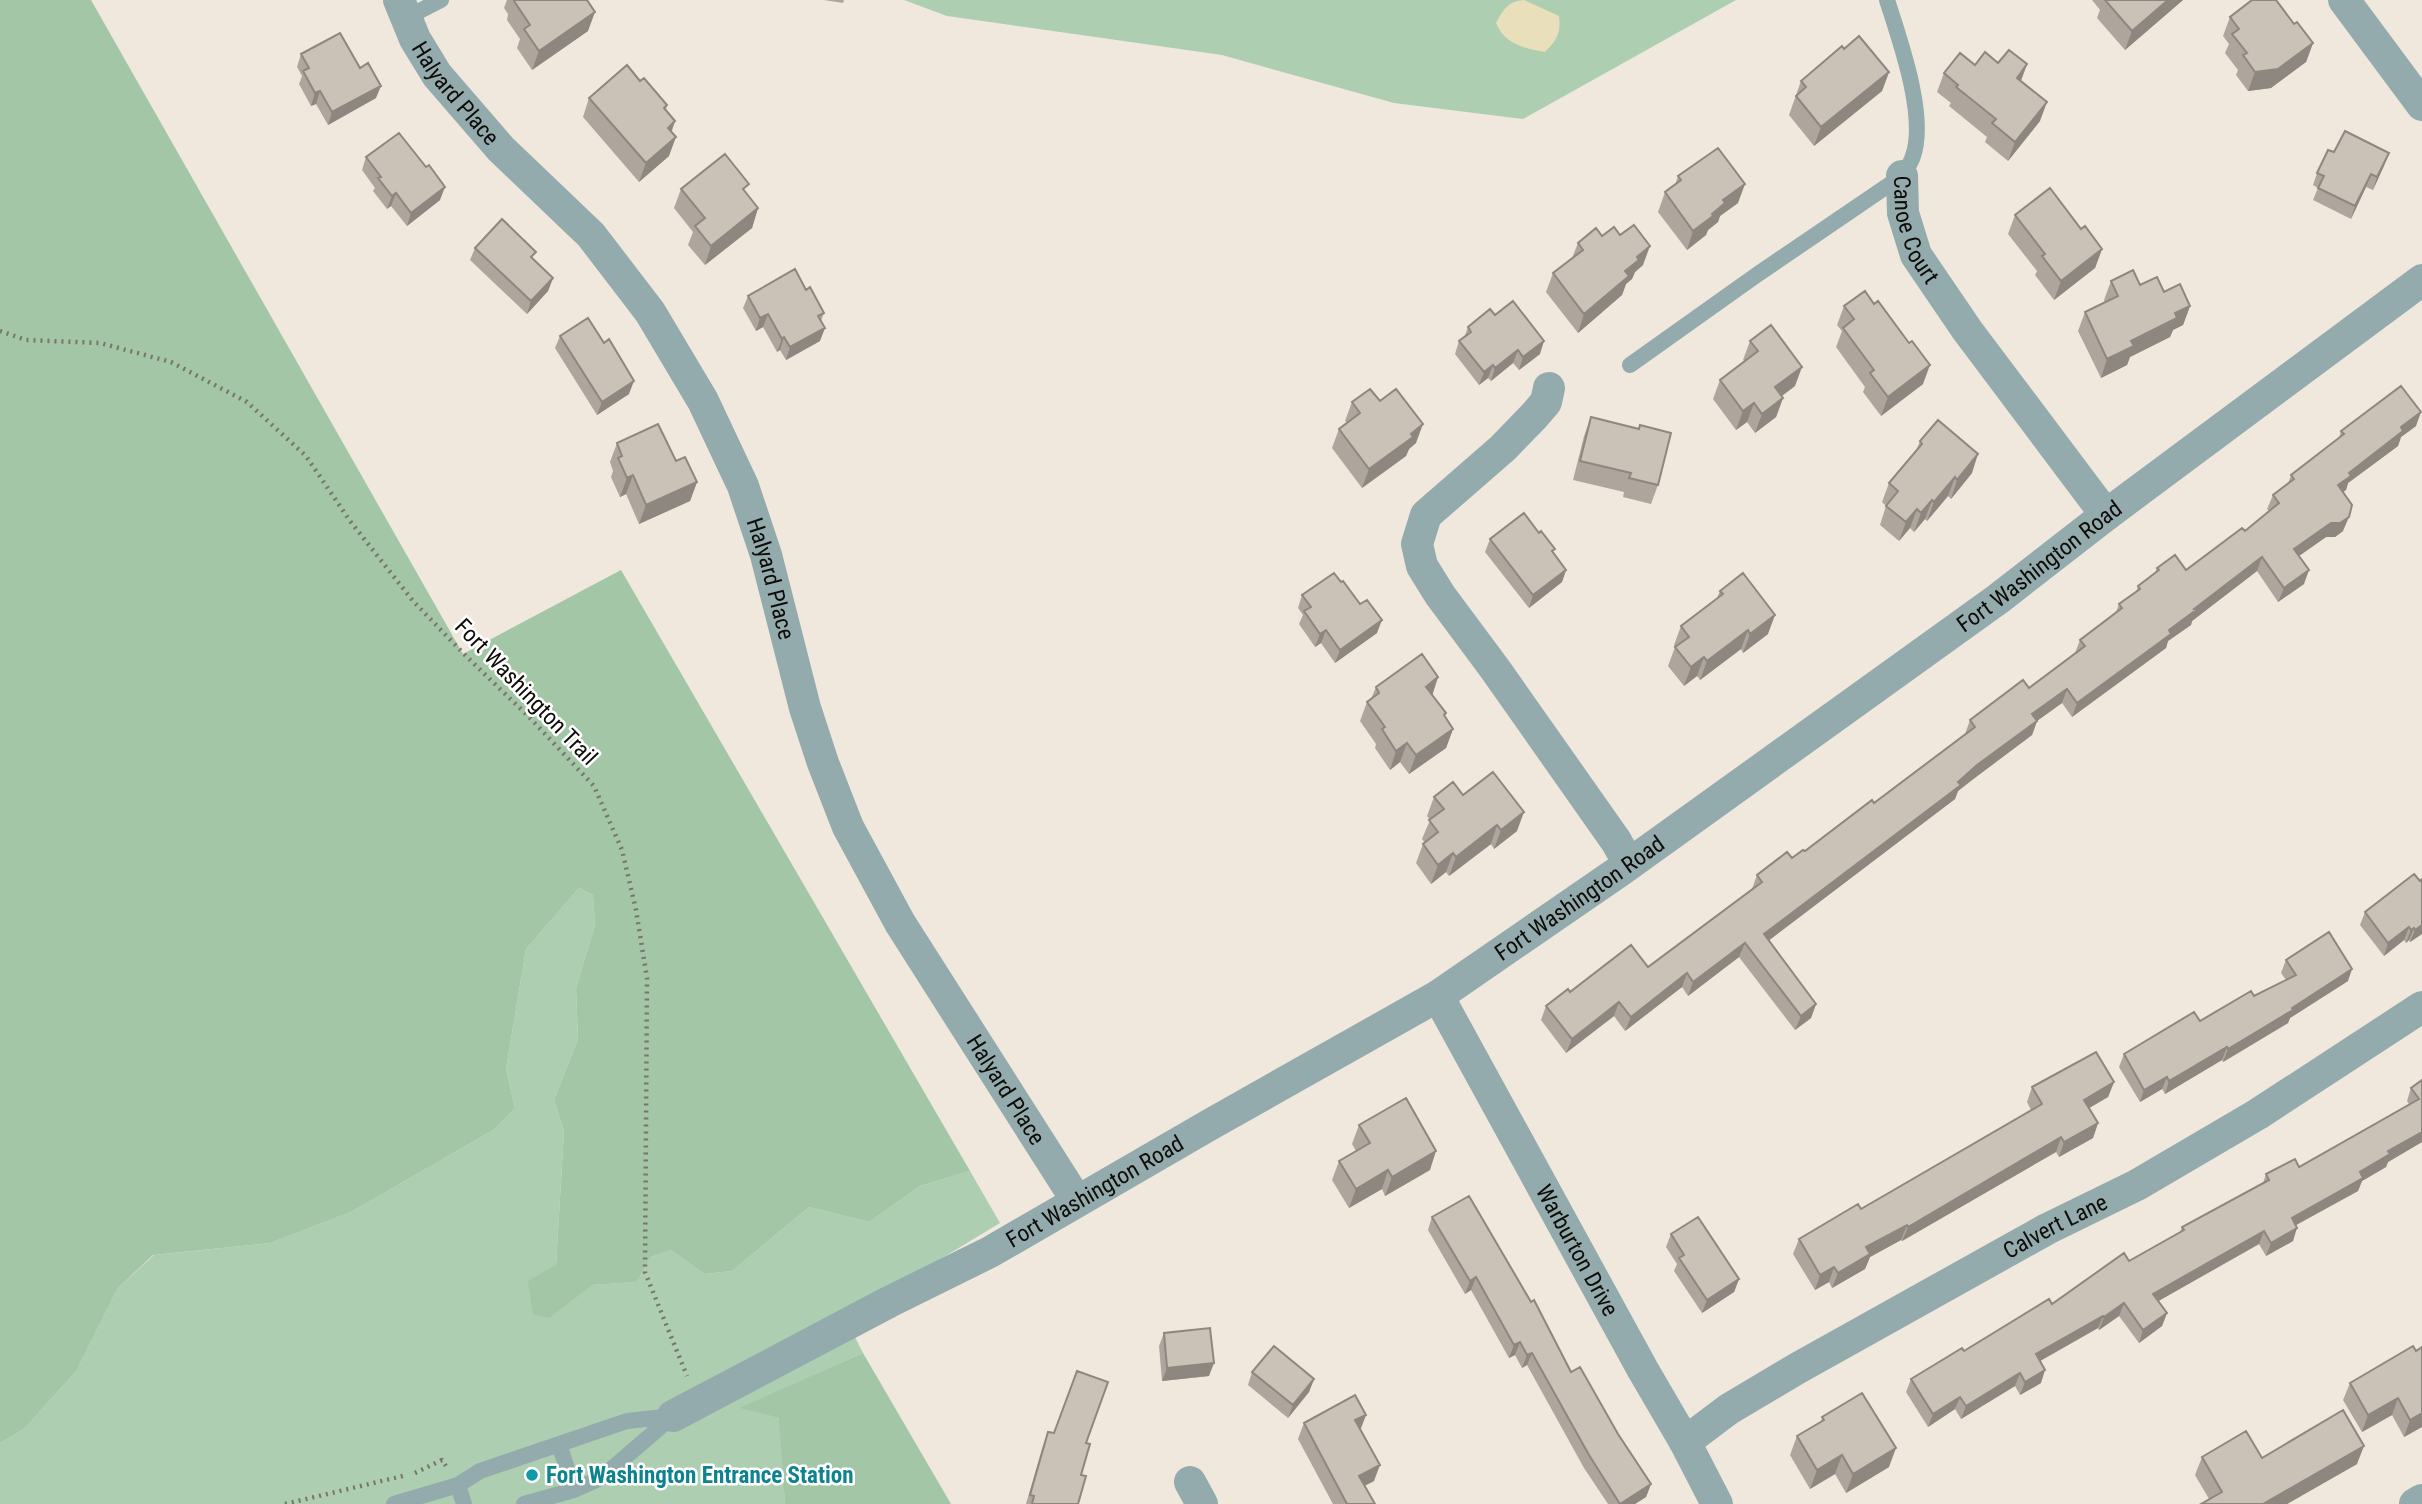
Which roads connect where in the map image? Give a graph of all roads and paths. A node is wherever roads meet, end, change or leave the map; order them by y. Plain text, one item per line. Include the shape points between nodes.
1 (441, 0) edge
2 (1888, 0) edge
3 (2344, 0) edge
4 (402, 9) edge
5 (2422, 105) edge
6 (1902, 176) junction
7 (2422, 280) edge
8 (0, 331) edge
9 (1630, 365) dead end
10 (1549, 388) dead end
11 (2106, 515) junction
12 (1629, 864) junction
13 (1438, 996) junction
14 (2422, 1007) edge
15 (1077, 1201) junction
16 (685, 1410) junction
17 (1685, 1442) junction
18 (559, 1444) junction
19 (458, 1485) junction
20 (574, 1490) junction
21 (2422, 1500) edge
22 (285, 1504) edge
23 (394, 1504) edge
24 (464, 1504) edge
25 (524, 1504) edge
26 (1717, 1504) edge
27 (2415, 1504) edge

1 - 4 lane
2 - 6 lane via 1918,125 1913,156
3 - 5 street
4 - 15 street, Halyard Place via 437,75 501,149 591,234 608,256 650,312 703,401 743,486 766,555 805,708 848,827 900,923
6 - 9 lane, Canoe Court
6 - 11 street, Canoe Court via 1903,213 1916,255
7 - 11 street, Fort Washington Road
8 - 16 path, Fort Washington Trail via 26,340 100,343 171,362 247,402 306,456 413,601 594,786 622,850 647,978 645,1272
10 - 12 street via 1546,402 1534,416 1426,515 1417,544 1423,566 1440,595
11 - 12 street, Fort Washington Road via 1998,599
12 - 13 street, Fort Washington Road
13 - 15 street, Fort Washington Road
13 - 17 street, Warburton Drive
14 - 17 street, Calvert Lane via 2236,1127 1798,1368 1729,1409
15 - 16 street, Fort Washington Road via 990,1252
16 - 18 lane, Fort Washington Road via 627,1421
16 - 20 lane, Fort Washington Road via 601,1478
17 - 26 street, Warburton Drive
18 - 19 lane, Fort Washington Road via 480,1471
18 - 20 lane
19 - 22 path via 442,1461 412,1474
19 - 23 lane, Fort Washington Road
19 - 24 lane
20 - 25 lane, Fort Washington Road
21 - 27 street

